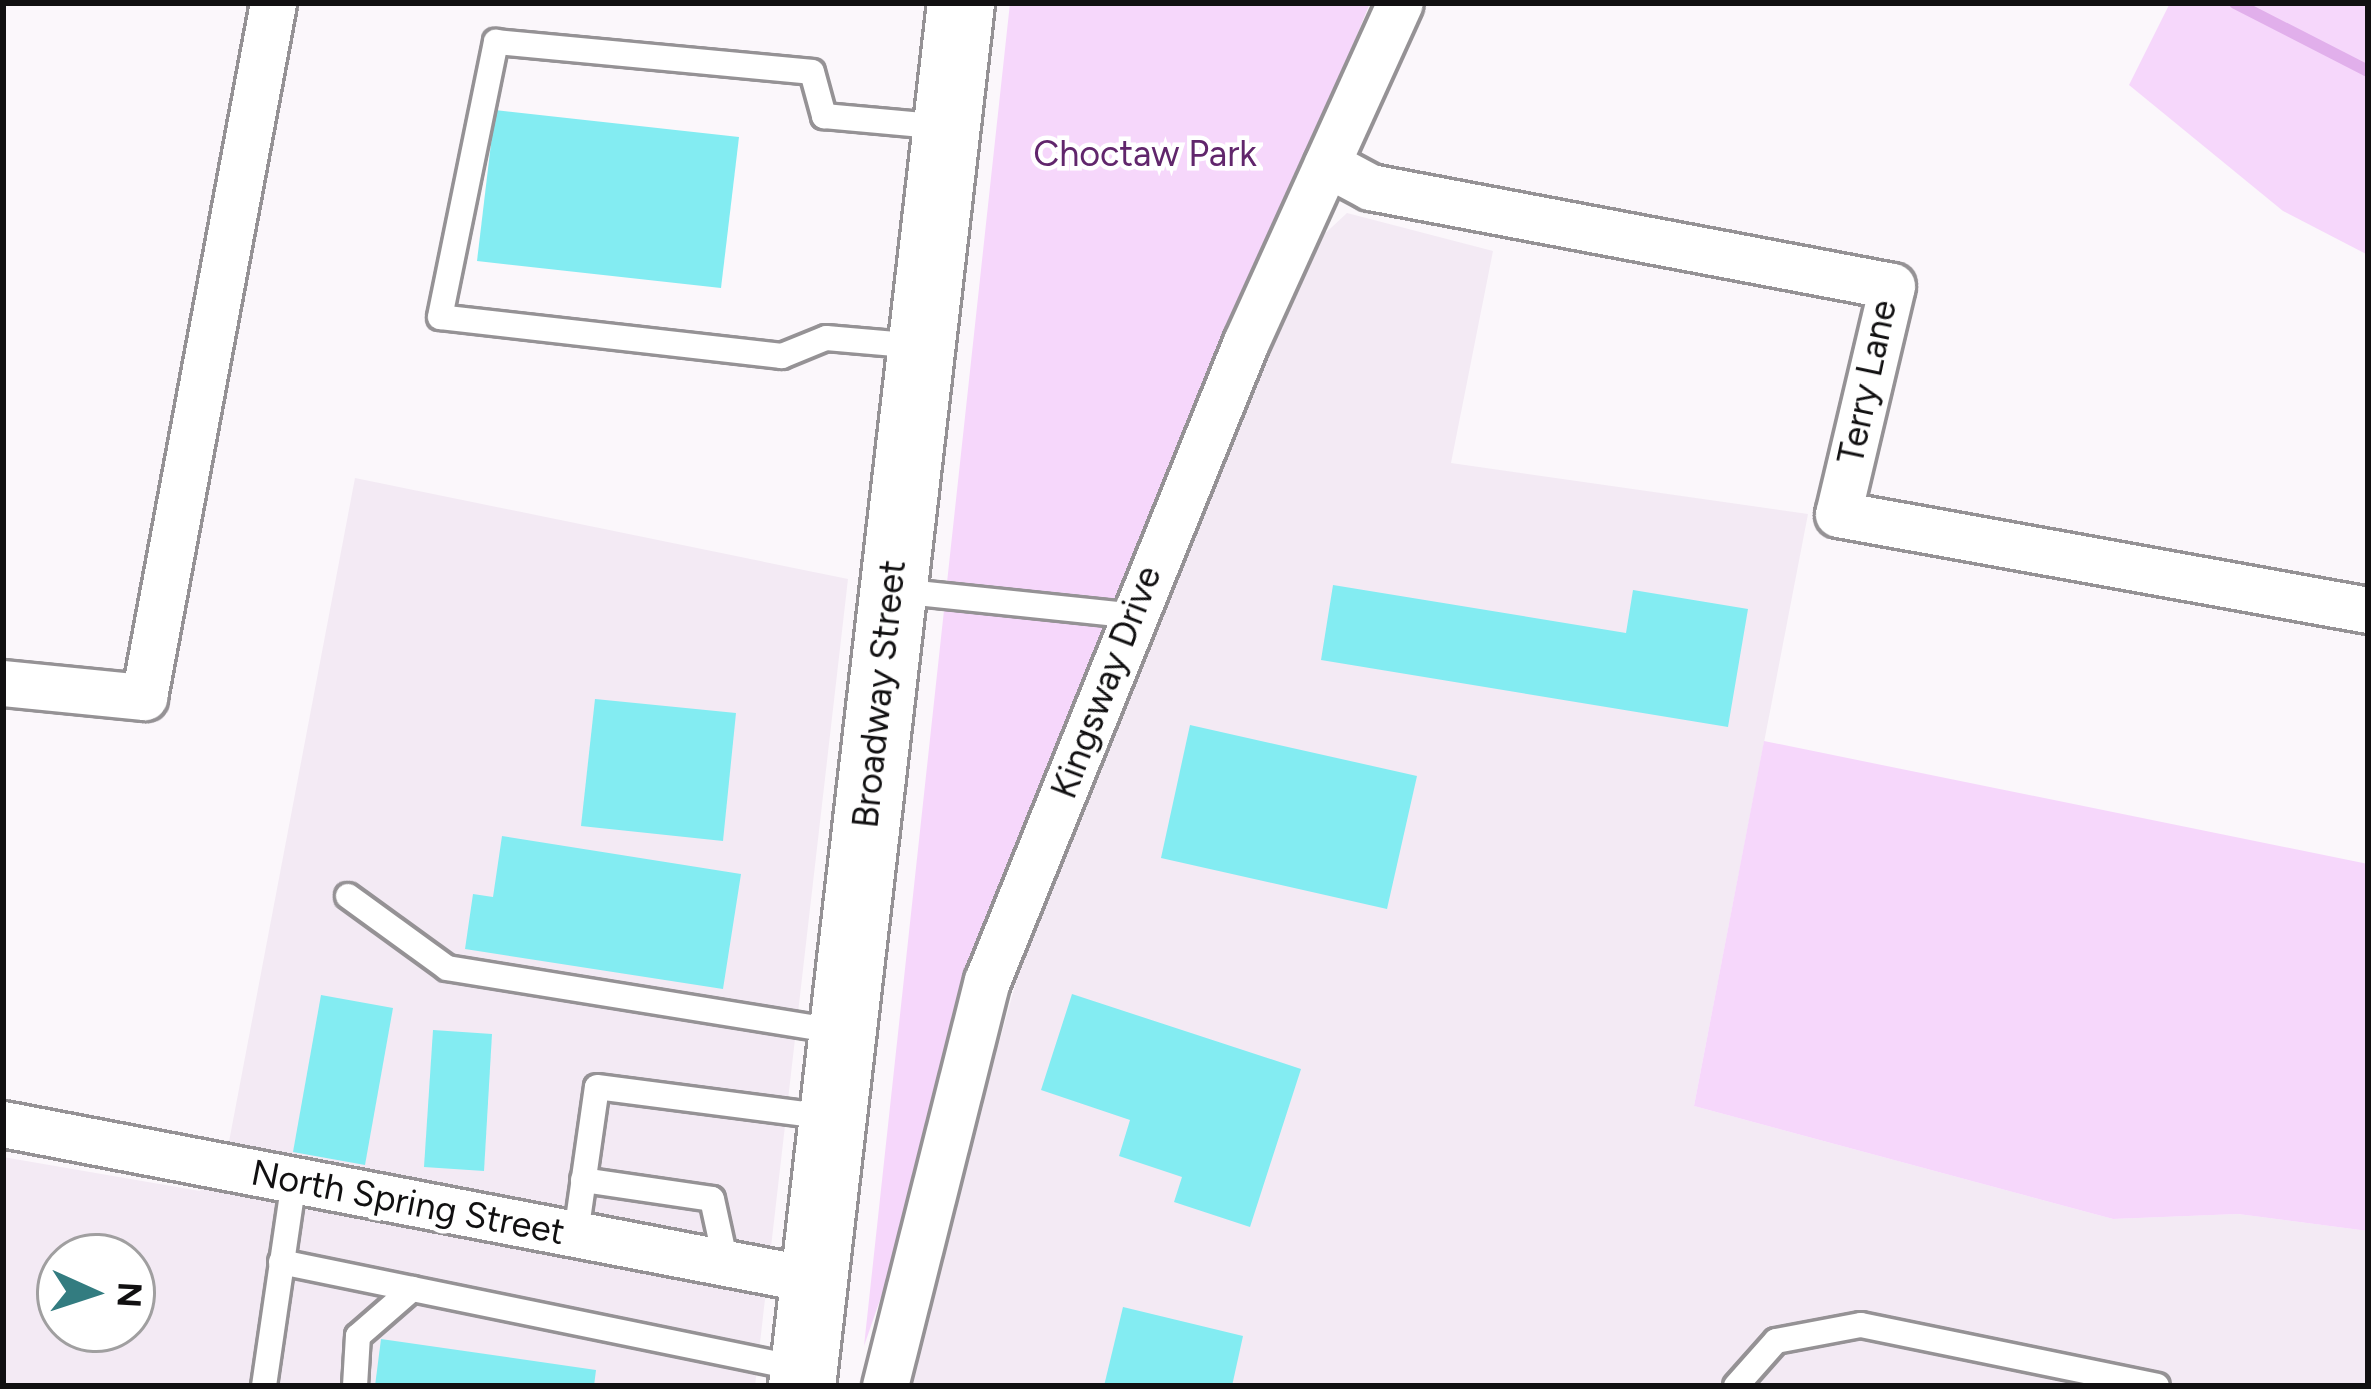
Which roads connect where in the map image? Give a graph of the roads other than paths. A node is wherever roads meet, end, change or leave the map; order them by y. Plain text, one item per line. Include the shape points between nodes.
1 (273, 3) edge
2 (961, 3) edge
3 (1400, 3) edge
4 (945, 127) junction
5 (1327, 164) junction
6 (920, 346) junction
7 (891, 590) junction
8 (2368, 610) edge
9 (1134, 616) junction
10 (3, 683) edge
11 (348, 896) dead end
12 (842, 1031) junction
13 (832, 1118) junction
14 (3, 1124) edge
15 (583, 1180) junction
16 (294, 1181) junction
17 (576, 1234) junction
18 (281, 1262) junction
19 (726, 1263) junction
20 (814, 1280) junction
21 (412, 1289) junction
22 (803, 1378) edge
23 (264, 1386) edge
24 (355, 1386) edge
25 (885, 1386) edge
26 (1736, 1386) edge
27 (2157, 1386) edge

1 - 10 street via 144,697
2 - 4 main road, Broadway Street
3 - 5 street, Kingsway Drive
4 - 6 main road, Broadway Street
4 - 6 lane via 824,116 812,72 496,42 440,317 782,356 826,338
5 - 8 street, Terry Lane via 1370,188 1892,286 1838,514
5 - 9 street, Kingsway Drive
6 - 7 main road, Broadway Street
7 - 9 lane
7 - 12 main road, Broadway Street
9 - 25 street, Kingsway Drive via 987,981
11 - 12 lane via 447,968 540,992
12 - 13 main road, Broadway Street
13 - 15 lane via 597,1087
13 - 20 main road, Broadway Street
14 - 16 street, North Spring Street
15 - 17 lane
15 - 19 lane via 712,1199
16 - 17 street, North Spring Street
16 - 18 lane
17 - 19 street, North Spring Street
18 - 21 lane
18 - 23 lane
19 - 20 street, North Spring Street
20 - 22 main road, Broadway Street
21 - 22 lane
21 - 24 lane via 358,1336
26 - 27 lane via 1776,1341 1861,1325

